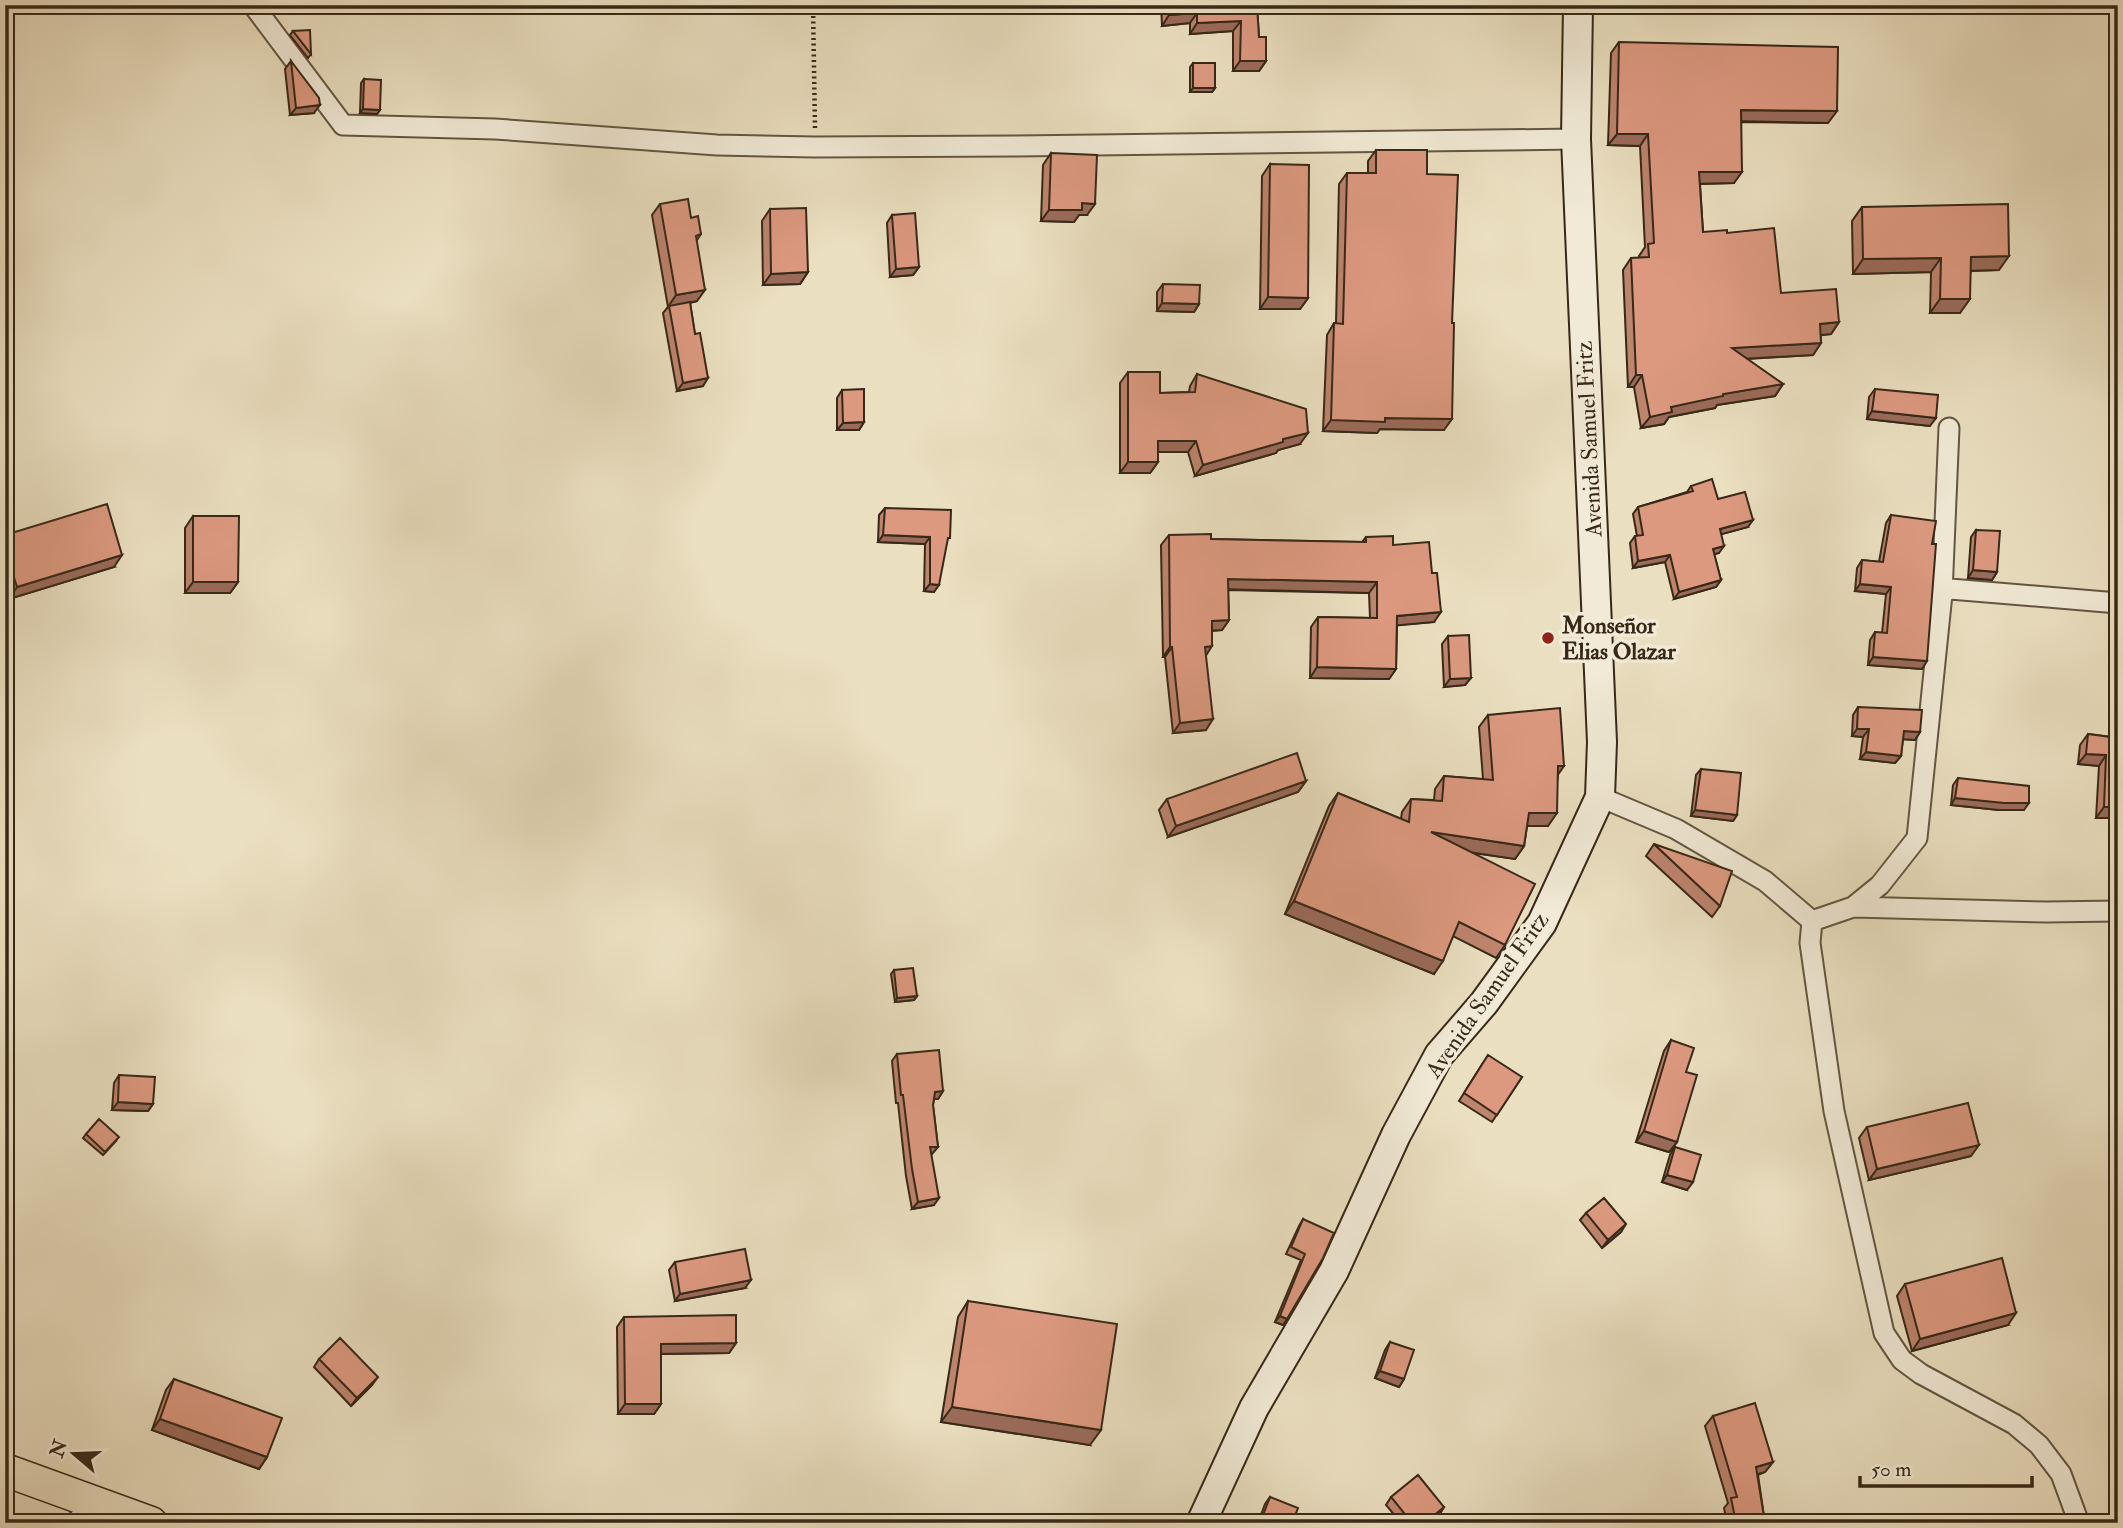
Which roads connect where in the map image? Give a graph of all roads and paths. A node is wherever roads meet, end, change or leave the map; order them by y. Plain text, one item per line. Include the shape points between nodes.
1 (253, 5) edge
2 (813, 5) edge
3 (1578, 5) edge
4 (1576, 139) junction
5 (815, 147) junction
6 (1949, 428) dead end
7 (1942, 594) junction
8 (2118, 603) edge
9 (1600, 797) junction
10 (1853, 907) junction
11 (2118, 911) edge
12 (1812, 921) junction
13 (5, 1470) edge
14 (85, 1512) edge
15 (151, 1523) edge
16 (1201, 1523) edge
17 (2079, 1523) edge

1 - 5 street via 343,125
2 - 5 path
3 - 4 street, Avenida Samuel Fritz
4 - 5 street
4 - 9 street, Avenida Samuel Fritz via 1602,742
6 - 7 street
7 - 8 street via 1950,589
7 - 10 street via 1917,838 1880,885
9 - 12 street via 1676,829 1765,881
9 - 16 street, Avenida Samuel Fritz via 1542,923 1439,1055 1396,1135 1334,1271 1254,1408
10 - 11 street
10 - 12 street
12 - 17 street via 1810,943 1834,1111 1884,1333 1902,1360 1921,1374 2014,1424 2039,1445 2061,1474
13 - 14 main road
14 - 15 main road

